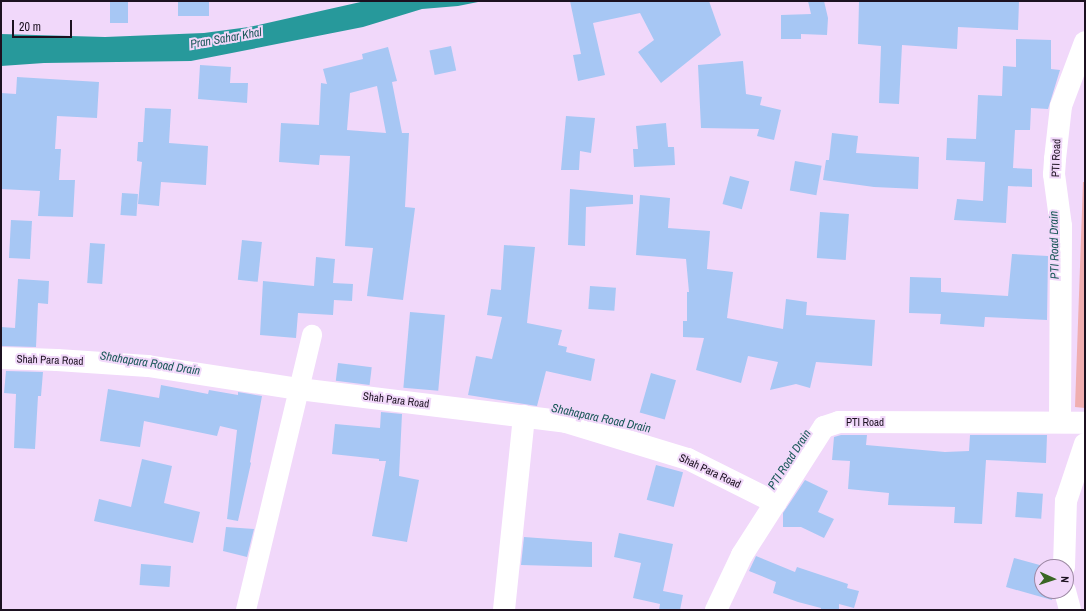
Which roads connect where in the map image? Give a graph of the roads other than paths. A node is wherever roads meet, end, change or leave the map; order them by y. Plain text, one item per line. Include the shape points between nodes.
1 (1085, 42) edge
2 (312, 335) dead end
3 (1, 358) edge
4 (299, 389) junction
5 (524, 416) junction
6 (1060, 422) junction
7 (1085, 423) edge
8 (1085, 444) edge
9 (776, 503) junction
10 (1064, 559) edge
11 (1067, 599) edge
12 (246, 610) edge
13 (504, 610) edge
14 (716, 610) edge
15 (1070, 610) edge

1 - 6 street, PTI Road via 1061,106 1054,174 1061,226
2 - 4 street
3 - 4 street, Shah Para Road via 148,366
4 - 5 street, Shah Para Road
4 - 12 street
5 - 9 street, Shah Para Road via 566,422 688,458
5 - 13 street
6 - 7 street, PTI Road
6 - 9 street, PTI Road via 839,422 824,427
8 - 10 street via 1066,501
9 - 14 street, PTI Road via 742,554
11 - 15 street

